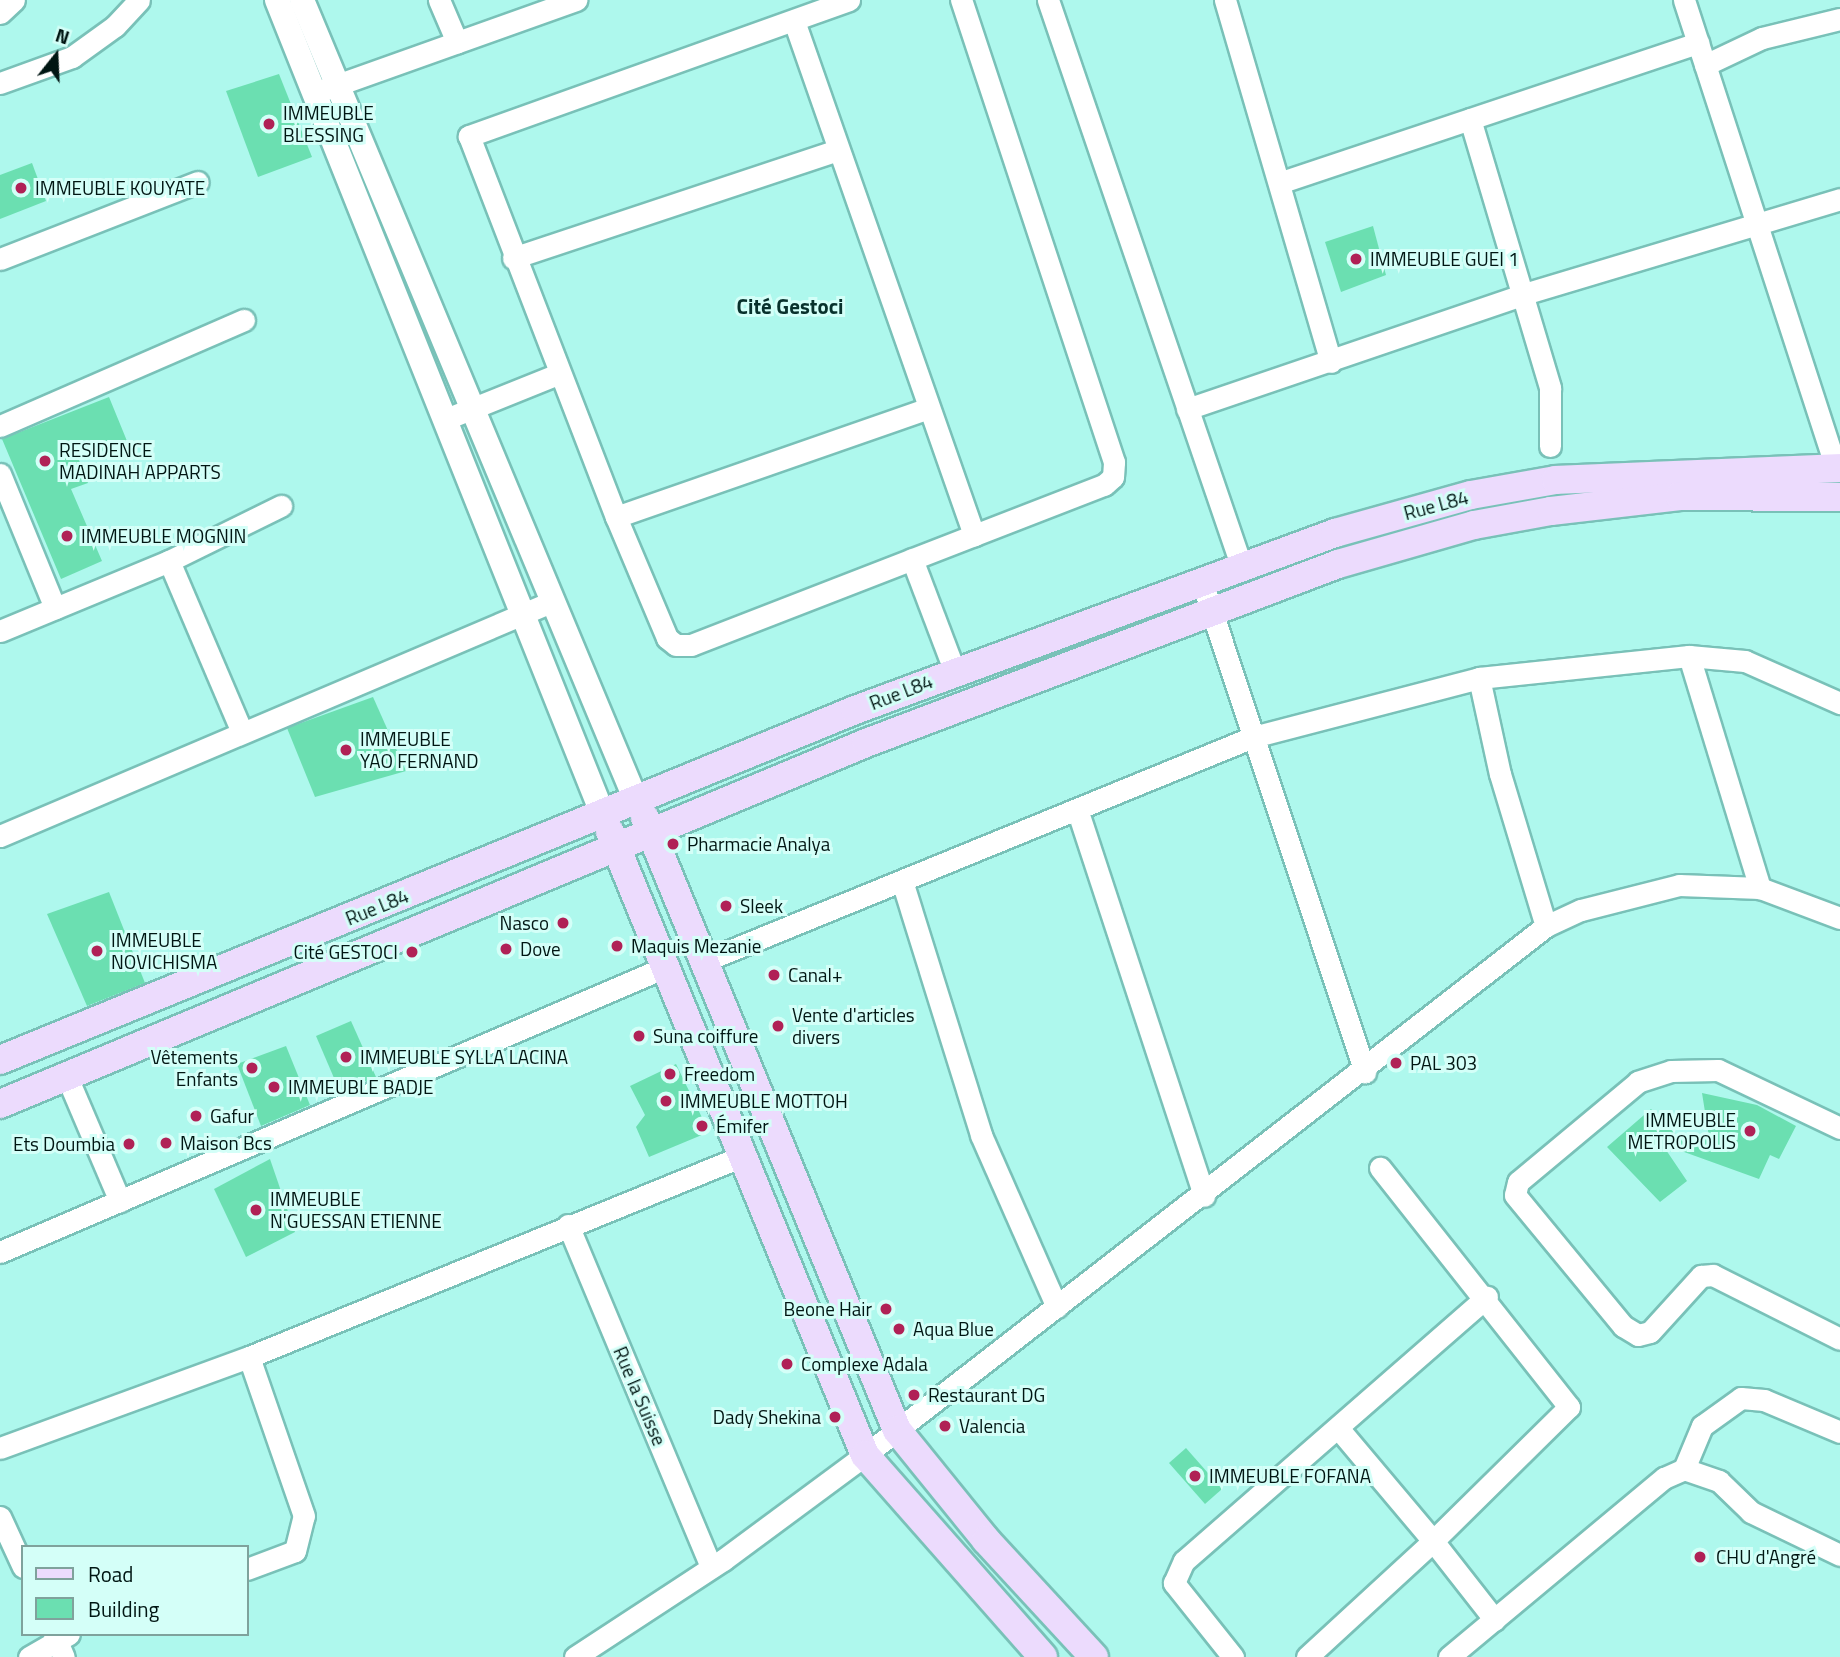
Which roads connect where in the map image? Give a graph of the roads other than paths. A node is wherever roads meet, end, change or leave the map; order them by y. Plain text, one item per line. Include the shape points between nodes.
1 (14, 0) edge
2 (139, 0) edge
3 (277, 0) edge
4 (302, 0) edge
5 (439, 0) edge
6 (576, 0) edge
7 (849, 0) edge
8 (961, 0) edge
9 (1048, 0) edge
10 (1225, 0) edge
11 (1684, 0) edge
12 (0, 13) edge
13 (1840, 19) edge
14 (794, 21) junction
15 (457, 42) junction
16 (1698, 43) junction
17 (1705, 65) junction
18 (0, 82) edge
19 (338, 84) junction
20 (315, 94) junction
21 (1470, 119) junction
22 (838, 149) junction
23 (198, 182) dead end
24 (1282, 182) junction
25 (1840, 199) edge
26 (1758, 226) junction
27 (0, 258) edge
28 (513, 258) junction
29 (1524, 294) junction
30 (244, 320) dead end
31 (1331, 362) junction
32 (558, 374) junction
33 (926, 408) junction
34 (1187, 409) junction
35 (472, 410) junction
36 (446, 419) junction
37 (0, 426) edge
38 (1550, 446) dead end
39 (1836, 455) edge
40 (0, 474) edge
41 (1840, 497) edge
42 (281, 506) dead end
43 (616, 517) junction
44 (974, 535) junction
45 (912, 559) junction
46 (169, 561) junction
47 (1241, 565) junction
48 (1201, 579) junction
49 (551, 602) junction
50 (55, 608) junction
51 (1210, 610) junction
52 (525, 613) junction
53 (0, 631) edge
54 (1689, 656) junction
55 (955, 672) junction
56 (1479, 678) junction
57 (1840, 703) edge
58 (241, 730) junction
59 (1253, 737) junction
60 (638, 803) junction
61 (1078, 813) junction
62 (603, 815) junction
63 (653, 835) junction
64 (0, 836) edge
65 (617, 849) junction
66 (902, 881) junction
67 (1760, 888) junction
68 (1840, 918) edge
69 (1546, 926) junction
70 (706, 960) junction
71 (668, 966) junction
72 (0, 1060) edge
73 (1365, 1072) junction
74 (67, 1077) junction
75 (0, 1104) edge
76 (1840, 1128) edge
77 (745, 1155) junction
78 (1380, 1168) dead end
79 (1205, 1196) junction
80 (120, 1201) junction
81 (568, 1225) junction
82 (0, 1252) edge
83 (1487, 1297) junction
84 (1057, 1307) junction
85 (1840, 1339) edge
86 (249, 1357) junction
87 (1338, 1427) junction
88 (897, 1430) junction
89 (1840, 1433) edge
90 (0, 1448) edge
91 (865, 1455) junction
92 (1684, 1469) junction
93 (0, 1517) edge
94 (1433, 1541) junction
95 (1840, 1555) edge
96 (21, 1563) edge
97 (711, 1567) junction
98 (248, 1569) edge
99 (1494, 1620) junction
100 (61, 1641) edge
101 (29, 1657) edge
102 (575, 1657) edge
103 (1042, 1657) edge
104 (1094, 1657) edge
105 (1233, 1657) edge
106 (1307, 1657) edge
107 (1449, 1657) edge

1 - 12 street
2 - 18 street via 115,26 72,57
3 - 20 street
4 - 19 street
5 - 15 street
6 - 15 street
7 - 14 street
8 - 44 street via 1114,462 1113,477 1104,485
9 - 34 street
10 - 24 street
11 - 16 street
13 - 17 street via 1762,38
14 - 22 street
14 - 28 street via 469,136
15 - 19 street
16 - 17 street
16 - 21 street
17 - 26 street
19 - 20 street
19 - 35 street
20 - 36 street
21 - 24 street
21 - 29 street
22 - 28 street
22 - 33 street
23 - 27 street
24 - 31 street
25 - 26 street
26 - 29 street
26 - 39 street
28 - 32 street
29 - 31 street
29 - 38 street via 1550,388
30 - 37 street
31 - 34 street
32 - 35 street
32 - 43 street
33 - 43 street
33 - 44 street
34 - 47 street
35 - 36 street
35 - 49 street
36 - 52 street
39 - 47 main road, Rue L84 via 1556,480 1471,495
40 - 50 street
41 - 51 main road, Rue L84 via 1680,496 1550,510 1475,525 1338,564
42 - 46 street
43 - 45 street via 667,638 676,645 691,645
44 - 45 street
45 - 55 street
46 - 50 street
46 - 58 street
47 - 48 main road, Rue L84
48 - 51 street
48 - 55 main road, Rue L84
49 - 52 street
49 - 60 street
50 - 53 street
51 - 59 street
51 - 63 main road, Rue L84 via 866,743
52 - 58 street
52 - 62 street
54 - 56 street
54 - 57 street via 1745,661
54 - 67 street
55 - 60 main road, Rue L84
56 - 59 street
56 - 69 street via 1500,774
58 - 64 street
59 - 61 street
59 - 73 street
60 - 62 main road, Rue L84
60 - 63 main road
61 - 66 street
61 - 79 street
62 - 65 main road
62 - 72 main road, Rue L84
63 - 65 main road, Rue L84
63 - 70 main road
65 - 71 main road
65 - 74 main road, Rue L84
66 - 70 street
66 - 84 street via 981,1135
67 - 68 street
67 - 69 street via 1679,885 1581,910
69 - 73 street
70 - 88 main road
71 - 77 main road
71 - 80 street
73 - 79 street
74 - 75 main road, Rue L84
74 - 80 street
76 - 85 street via 1718,1070 1671,1071 1638,1082 1518,1182 1515,1195 1623,1326 1639,1335 1650,1332 1701,1276 1713,1275
77 - 81 street
77 - 91 main road
78 - 83 street
79 - 84 street
80 - 82 street
81 - 86 street
81 - 97 street, Rue la Suisse
83 - 87 street
83 - 94 street via 1569,1407
84 - 88 street
86 - 90 street
86 - 98 street via 304,1523 295,1551
87 - 94 street
87 - 105 street via 1184,1561 1174,1583
88 - 91 street
88 - 104 main road via 986,1540
89 - 92 street via 1764,1400 1741,1398 1702,1426
91 - 97 street
91 - 103 main road
92 - 95 street via 1719,1481 1751,1512
92 - 99 street via 1664,1478
93 - 96 street
94 - 99 street
94 - 106 street
97 - 102 street
99 - 107 street
100 - 101 street

